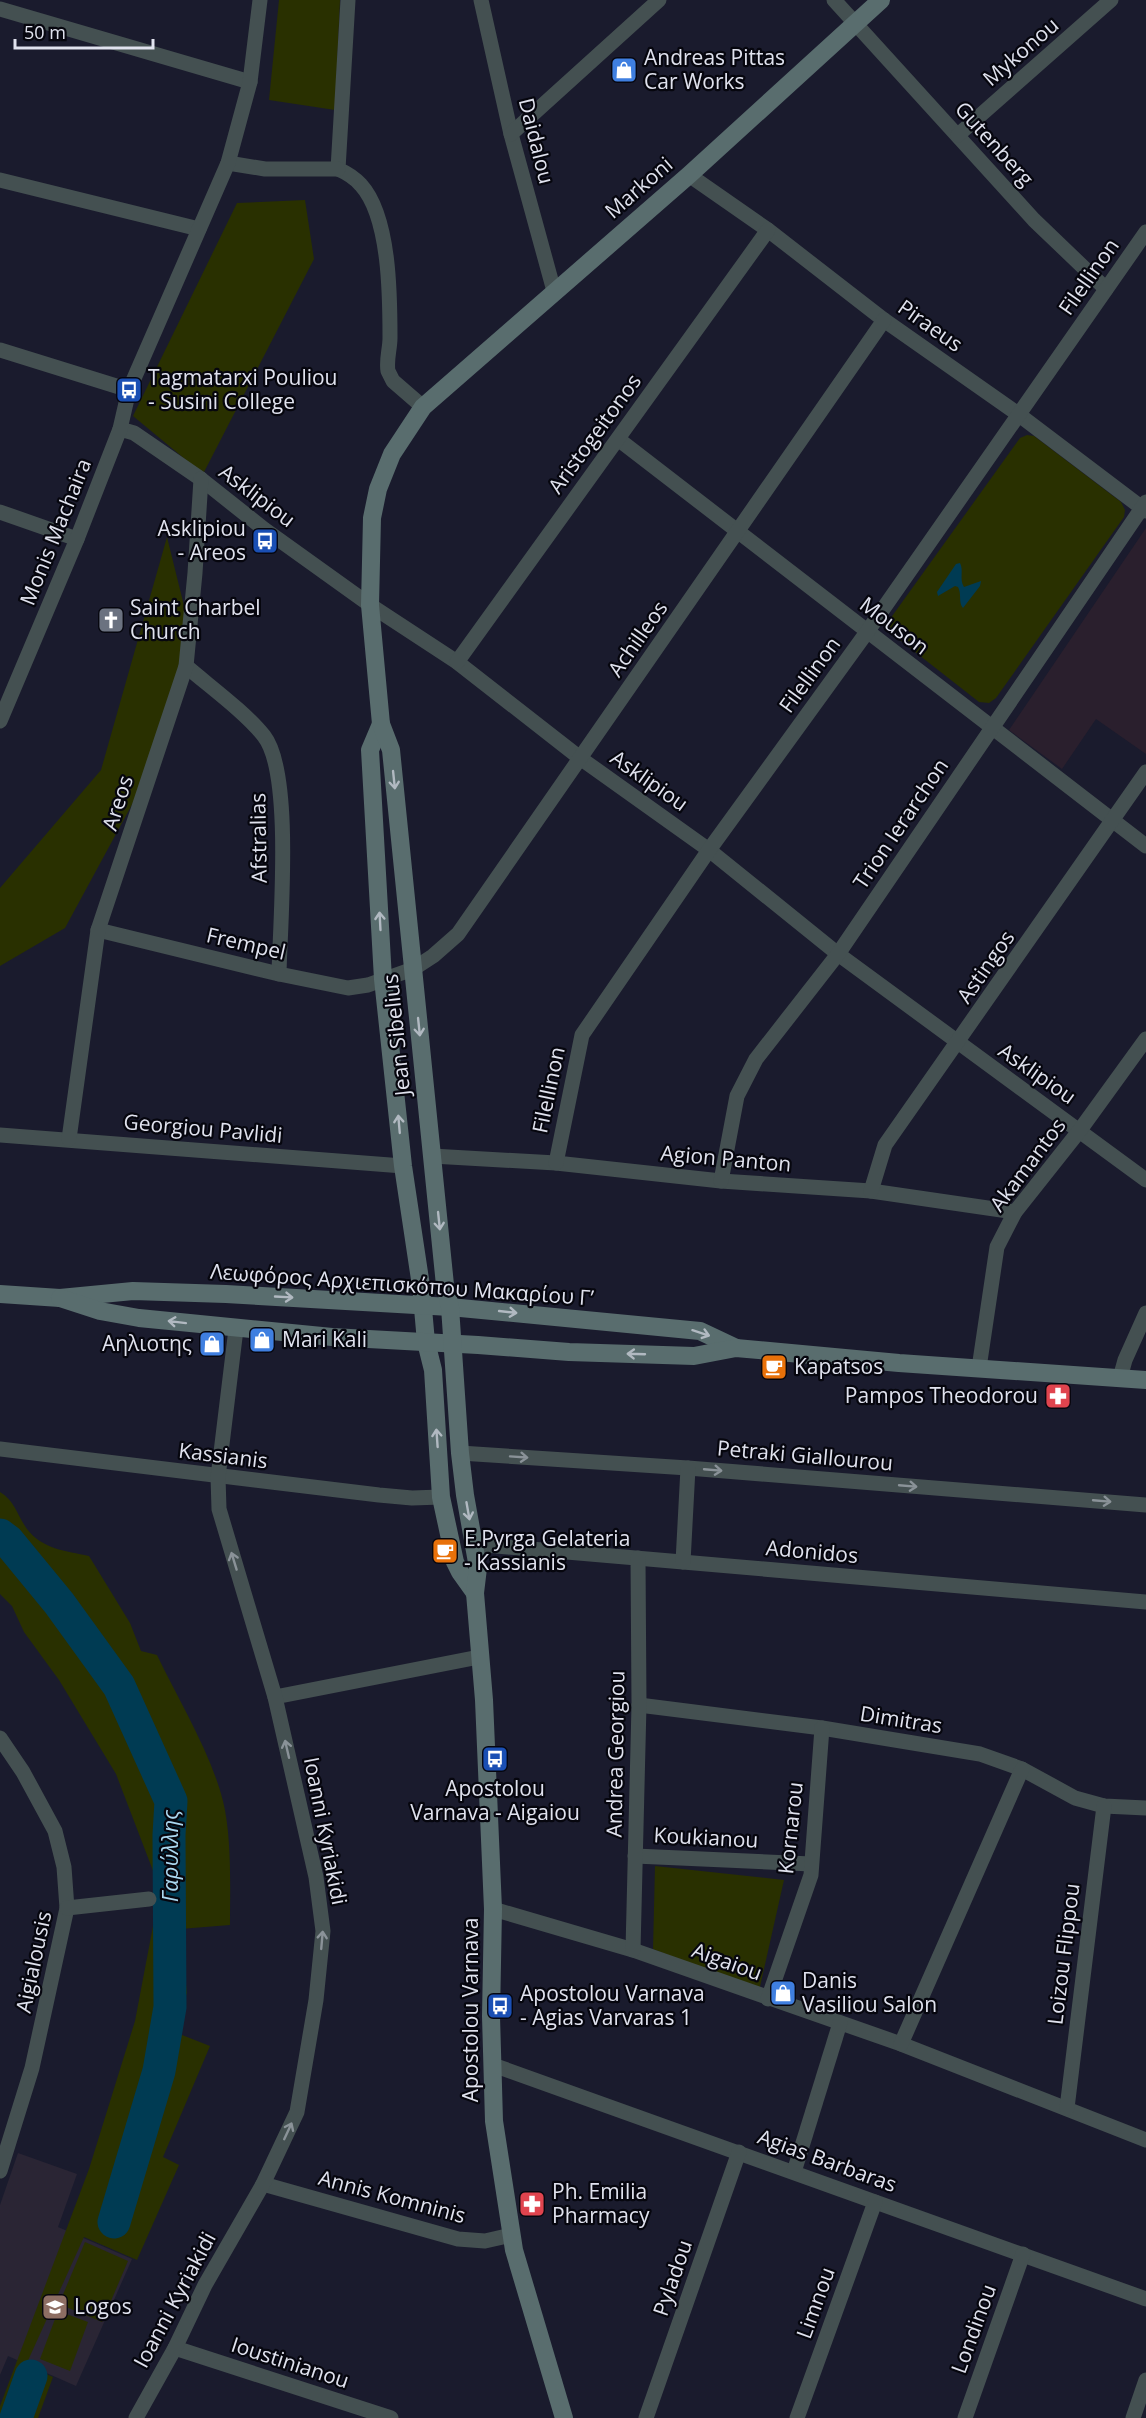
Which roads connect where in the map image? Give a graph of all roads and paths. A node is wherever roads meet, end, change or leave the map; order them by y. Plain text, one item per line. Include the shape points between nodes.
1 (260, 0) edge
2 (348, 0) edge
3 (481, 0) edge
4 (659, 0) edge
5 (834, 0) edge
6 (880, 0) edge
7 (1111, 0) edge
8 (0, 9) edge
9 (855, 22) junction
10 (250, 82) junction
11 (511, 134) junction
12 (958, 135) junction
13 (228, 163) junction
14 (338, 169) junction
15 (689, 175) junction
16 (0, 180) edge
17 (199, 229) junction
18 (768, 230) junction
19 (1146, 232) edge
20 (1106, 289) junction
21 (554, 291) junction
22 (884, 320) junction
23 (0, 350) edge
24 (129, 390) junction
25 (423, 407) junction
26 (1018, 414) junction
27 (120, 429) junction
28 (618, 439) junction
29 (201, 479) junction
30 (1145, 507) edge
31 (0, 512) edge
32 (737, 532) junction
33 (76, 539) junction
34 (370, 605) junction
35 (867, 632) junction
36 (457, 662) junction
37 (186, 666) junction
38 (0, 721) edge
39 (381, 724) junction
40 (991, 727) junction
41 (580, 758) junction
42 (1146, 772) edge
43 (1113, 821) junction
44 (1146, 846) edge
45 (709, 850) junction
46 (98, 930) junction
47 (838, 954) junction
48 (413, 969) junction
49 (279, 974) junction
50 (384, 980) junction
51 (1146, 1039) edge
52 (958, 1043) junction
53 (1080, 1130) junction
54 (0, 1135) edge
55 (69, 1139) junction
56 (432, 1156) junction
57 (556, 1163) junction
58 (403, 1166) junction
59 (1146, 1180) edge
60 (721, 1181) junction
61 (871, 1191) junction
62 (1015, 1212) junction
63 (0, 1294) edge
64 (60, 1298) junction
65 (423, 1307) junction
66 (450, 1307) junction
67 (1146, 1313) edge
68 (236, 1329) junction
69 (426, 1342) junction
70 (452, 1343) junction
71 (736, 1348) junction
72 (979, 1368) junction
73 (1120, 1378) junction
74 (1146, 1380) edge
75 (0, 1449) edge
76 (460, 1453) junction
77 (688, 1468) junction
78 (218, 1477) junction
79 (441, 1497) junction
80 (1146, 1504) edge
81 (474, 1544) junction
82 (639, 1558) junction
83 (683, 1562) junction
84 (475, 1593) junction
85 (1146, 1602) edge
86 (480, 1657) junction
87 (275, 1697) junction
88 (639, 1705) junction
89 (822, 1728) junction
90 (0, 1738) edge
91 (1022, 1769) junction
92 (1104, 1806) junction
93 (1146, 1808) edge
94 (634, 1856) junction
95 (811, 1864) junction
96 (149, 1899) dead end
97 (68, 1908) junction
98 (493, 1910) junction
99 (633, 1950) junction
100 (768, 1999) junction
101 (840, 2023) junction
102 (901, 2044) junction
103 (493, 2065) junction
104 (1067, 2108) junction
105 (1146, 2140) edge
106 (739, 2152) junction
107 (0, 2171) edge
108 (794, 2172) junction
109 (263, 2184) junction
110 (875, 2202) junction
111 (511, 2235) junction
112 (1023, 2254) junction
113 (1146, 2299) edge
114 (175, 2348) junction
115 (1146, 2380) edge
116 (136, 2418) edge
117 (391, 2418) edge
118 (564, 2418) edge
119 (646, 2418) edge
120 (797, 2418) edge
121 (965, 2418) edge
122 (1133, 2418) edge

1 - 10 street, Monis Machaira
2 - 14 street
3 - 11 street, Daidalou
4 - 11 street
5 - 9 street, Gutenberg
6 - 9 main road, Markoni
7 - 12 street, Mykonou
8 - 10 street
9 - 12 street, Gutenberg
9 - 15 main road, Markoni
10 - 13 street, Monis Machaira
11 - 21 street, Daidalou
12 - 20 street, Gutenberg via 1034,220
13 - 14 street via 265,169
13 - 17 street, Monis Machaira
14 - 25 street via 362,186 380,228 390,293 388,371 393,381
15 - 18 street, Piraeus
15 - 21 main road, Markoni
16 - 17 street
17 - 24 street, Monis Machaira
18 - 22 street, Piraeus
18 - 28 street, Aristogeitonos
19 - 20 street, Filellinon
20 - 26 street, Filellinon
21 - 25 main road, Markoni
22 - 26 street, Piraeus
22 - 32 street, Achilleos
23 - 24 street
24 - 27 street, Monis Machaira
25 - 34 main road, Jean Sibelius via 392,454 378,489 372,519
26 - 30 street, Piraeus
26 - 35 street, Filellinon
27 - 29 street, Asklipiou via 134,433
27 - 33 street, Monis Machaira
28 - 32 street, Mouson
28 - 36 street, Aristogeitonos
29 - 34 street, Asklipiou
29 - 37 street, Areos
30 - 40 street, Trion Ierarchon
31 - 33 street
32 - 35 street, Mouson
32 - 41 street, Achilleos
33 - 38 street, Monis Machaira
34 - 36 street, Asklipiou
34 - 39 main road, Jean Sibelius
35 - 40 street, Mouson
35 - 45 street, Filellinon
36 - 41 street, Asklipiou
37 - 46 street, Areos
37 - 49 street, Afstralias via 265,736 274,759 283,808
39 -> 48 main road, Jean Sibelius via 391,750
50 -> 39 main road, Jean Sibelius via 370,750
40 - 43 street, Mouson
40 - 47 street, Trion Ierarchon
41 - 45 street, Asklipiou
41 - 48 street, Achilleos via 458,934
42 - 43 street, Astingos
43 - 44 street, Mouson
43 - 52 street, Astingos
45 - 47 street, Asklipiou
45 - 57 street, Filellinon via 582,1035
46 - 49 street, Frempel
46 - 55 street, Areos
47 - 52 street, Asklipiou
47 - 60 street, Trion Ierarchon via 756,1059 737,1096
48 - 50 street, Frempel
48 -> 56 main road, Jean Sibelius
49 - 50 street, Frempel via 348,988
58 -> 50 main road, Jean Sibelius
51 - 53 street, Akamantos
52 - 53 street, Asklipiou
52 - 61 street, Astingos via 885,1145
53 - 59 street, Asklipiou
53 - 62 street, Akamantos
54 - 55 street, Georgiou Pavlidi
55 - 58 street, Georgiou Pavlidi
56 - 57 street, Agion Panton
56 -> 66 main road, Jean Sibelius
57 - 60 street, Agion Panton
58 - 65 main road, Jean Sibelius
60 - 61 street, Agion Panton
61 - 62 street, Agion Panton
62 - 72 street, Akamantos via 997,1248
63 - 64 main road, Λεωφόρος Αρχιεπισκόπου Μακαρίου Γ’
64 -> 65 main road, Λεωφόρος Αρχιεπισκόπου Μακαρίου Γ’ via 133,1290
68 -> 64 main road, Λεωφόρος Αρχιεπισκόπου Μακαρίου Γ’ via 100,1311
65 - 66 main road, Λεωφόρος Αρχιεπισκόπου Μακαρίου Γ’
65 - 69 main road, Jean Sibelius
66 - 70 main road, Jean Sibelius
66 -> 71 main road, Λεωφόρος Αρχιεπισκόπου Μακαρίου Γ’ via 700,1331
67 - 73 street
68 - 69 main road, Λεωφόρος Αρχιεπισκόπου Μακαρίου Γ’
68 - 78 street, Ioanni Kyriakidi
69 - 70 main road, Λεωφόρος Αρχιεπισκόπου Μακαρίου Γ’
79 -> 69 main road, Apostolou Varnava via 432,1370
71 -> 70 main road, Λεωφόρος Αρχιεπισκόπου Μακαρίου Γ’ via 694,1356
70 - 76 main road, Apostolou Varnava
71 - 72 main road, Λεωφόρος Αρχιεπισκόπου Μακαρίου Γ’
72 - 73 main road, Λεωφόρος Αρχιεπισκόπου Μακαρίου Γ’
73 - 74 main road, Λεωφόρος Αρχιεπισκόπου Μακαρίου Γ’
75 - 78 street, Kassianis
76 -> 77 street, Petraki Giallourou
76 -> 81 main road, Apostolou Varnava
77 -> 80 street, Petraki Giallourou
77 - 83 street
78 - 79 street, Kassianis via 379,1496
87 -> 78 street, Ioanni Kyriakidi via 219,1509
79 - 84 main road, Apostolou Varnava via 455,1562
81 - 82 street, Adonidos
81 - 84 main road, Apostolou Varnava via 478,1568
82 - 83 street, Adonidos
82 - 88 street, Andrea Georgiou
83 - 85 street, Adonidos
84 - 86 main road, Apostolou Varnava
86 - 87 street
86 - 98 main road, Apostolou Varnava
109 -> 87 street, Ioanni Kyriakidi via 297,2112 323,1931 316,1877
88 - 89 street, Dimitras
88 - 94 street, Andrea Georgiou
89 - 91 street, Dimitras via 980,1754
89 - 95 street, Kornarou
90 - 97 street, Aigialousis via 55,1831
91 - 92 street, Dimitras via 1076,1798
91 - 102 street
92 - 93 street, Dimitras
92 - 104 street, Loizou Flippou
94 - 95 street, Koukianou
94 - 99 street, Andrea Georgiou
95 - 100 street, Kornarou via 811,1875
96 - 97 street
97 - 107 street, Aigialousis via 32,2068
98 - 99 street, Aigaiou
98 - 103 main road, Apostolou Varnava
99 - 100 street, Aigaiou
100 - 101 street, Aigaiou
101 - 102 street, Aigaiou
101 - 108 street
102 - 104 street, Aigaiou
103 - 106 street, Agias Barbaras
103 - 111 main road, Apostolou Varnava via 494,2121
104 - 105 street, Aigaiou
106 - 108 street, Agias Barbaras
106 - 119 street, Pyladou
108 - 110 street, Agias Barbaras
109 - 111 street, Annis Komninis via 458,2239 486,2241
109 - 114 street, Ioanni Kyriakidi via 205,2285
110 - 112 street, Agias Barbaras
110 - 120 street, Limnou
111 - 118 main road, Apostolou Varnava
112 - 113 street, Agias Barbaras
112 - 121 street, Londinou
114 - 116 street, Ioanni Kyriakidi
114 - 117 street, Ioustinianou
115 - 122 street

